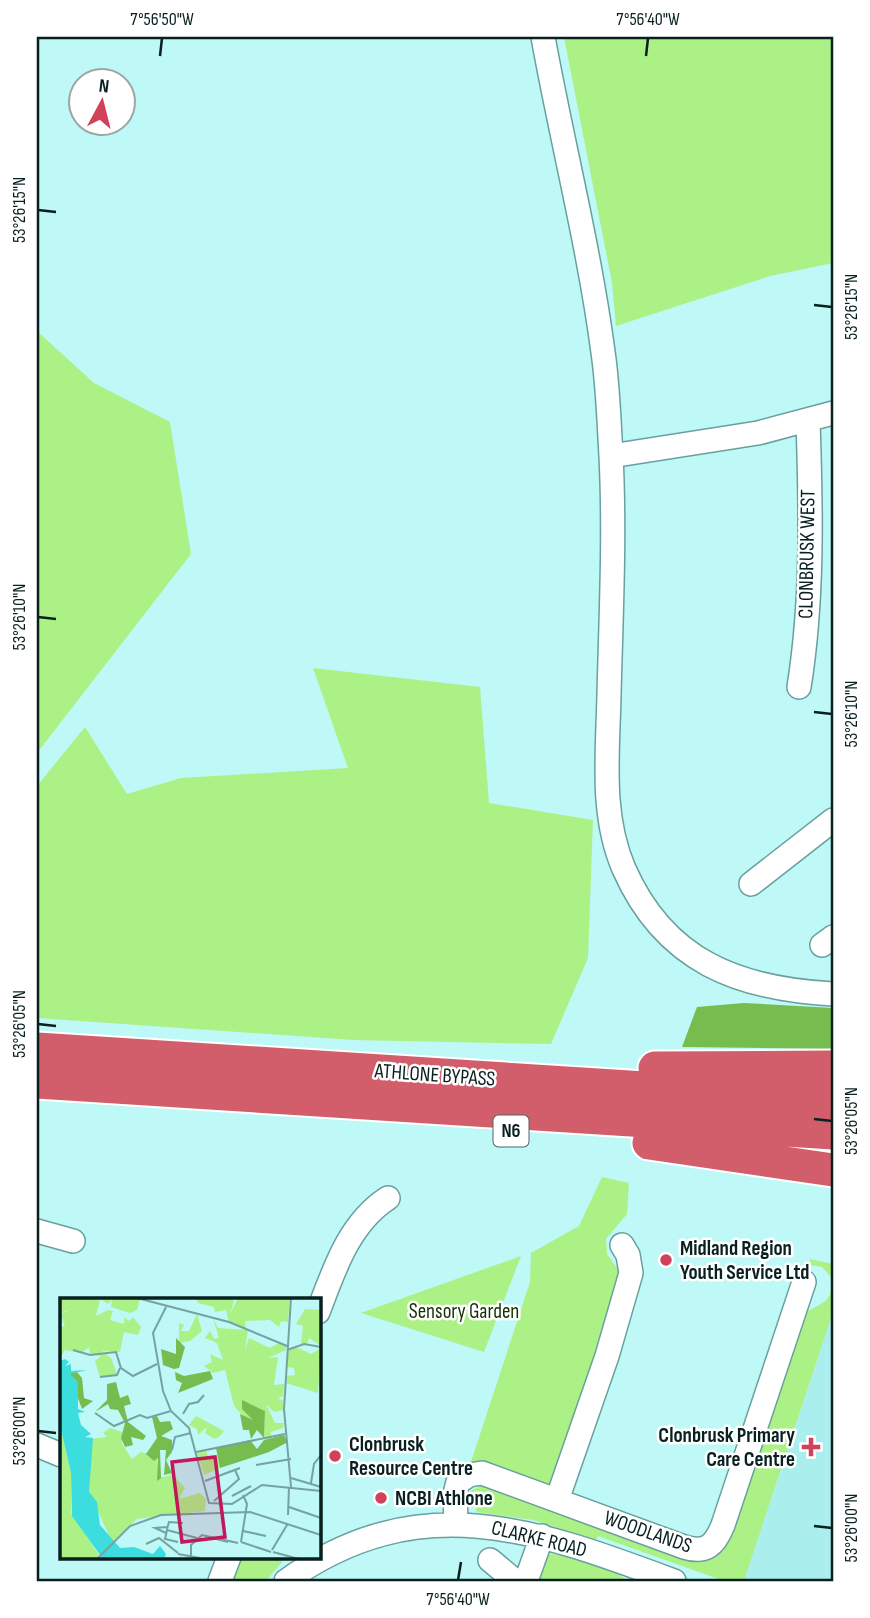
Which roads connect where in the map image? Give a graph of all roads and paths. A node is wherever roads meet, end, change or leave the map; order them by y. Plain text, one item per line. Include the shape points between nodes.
1 (543, 37) edge
2 (833, 413) edge
3 (808, 421) junction
4 (611, 456) junction
5 (799, 687) dead end
6 (833, 820) edge
7 (751, 884) dead end
8 (833, 994) edge
9 (37, 1049) edge
10 (833, 1067) edge
11 (341, 1069) junction
12 (37, 1082) edge
13 (190, 1092) junction
14 (833, 1100) edge
15 (833, 1133) edge
16 (833, 1170) edge
17 (388, 1198) dead end
18 (37, 1231) edge
19 (73, 1241) dead end
20 (622, 1245) dead end
21 (804, 1282) dead end
22 (320, 1307) edge
23 (37, 1445) edge
24 (60, 1455) edge
25 (557, 1500) junction
26 (456, 1524) junction
27 (542, 1536) junction
28 (320, 1556) edge
29 (229, 1558) edge
30 (490, 1560) dead end
31 (306, 1561) edge
32 (220, 1581) edge
33 (286, 1581) edge
34 (515, 1581) edge
35 (526, 1581) edge
36 (674, 1581) edge

1 - 4 street via 604,352
2 - 3 street
3 - 4 street
3 - 5 street, CLONBRUSK WEST via 808,581
4 - 8 street via 614,514 607,780 612,835 625,871 651,913 706,964 757,985
6 - 7 street
9 - 11 highway, ATHLONE BYPASS
10 - 11 highway
11 - 14 highway, ATHLONE BYPASS
12 - 13 highway, ATHLONE BYPASS / N6
13 - 15 highway, ATHLONE BYPASS / N6
13 - 16 highway, N6 via 289,1113 684,1146
17 - 22 street via 367,1211 338,1260
18 - 19 street
20 - 25 street via 631,1273
21 - 25 street, WOODLANDS via 723,1525 710,1546 701,1550 684,1547
23 - 24 street
25 - 26 street, WOODLANDS via 489,1474 475,1474 458,1482
26 - 27 street, CLARKE ROAD
26 - 28 street, CLARKE ROAD via 384,1535
27 - 35 street
27 - 36 street, CLARKE ROAD
29 - 32 street
30 - 34 street
31 - 33 street, CLARKE ROAD

